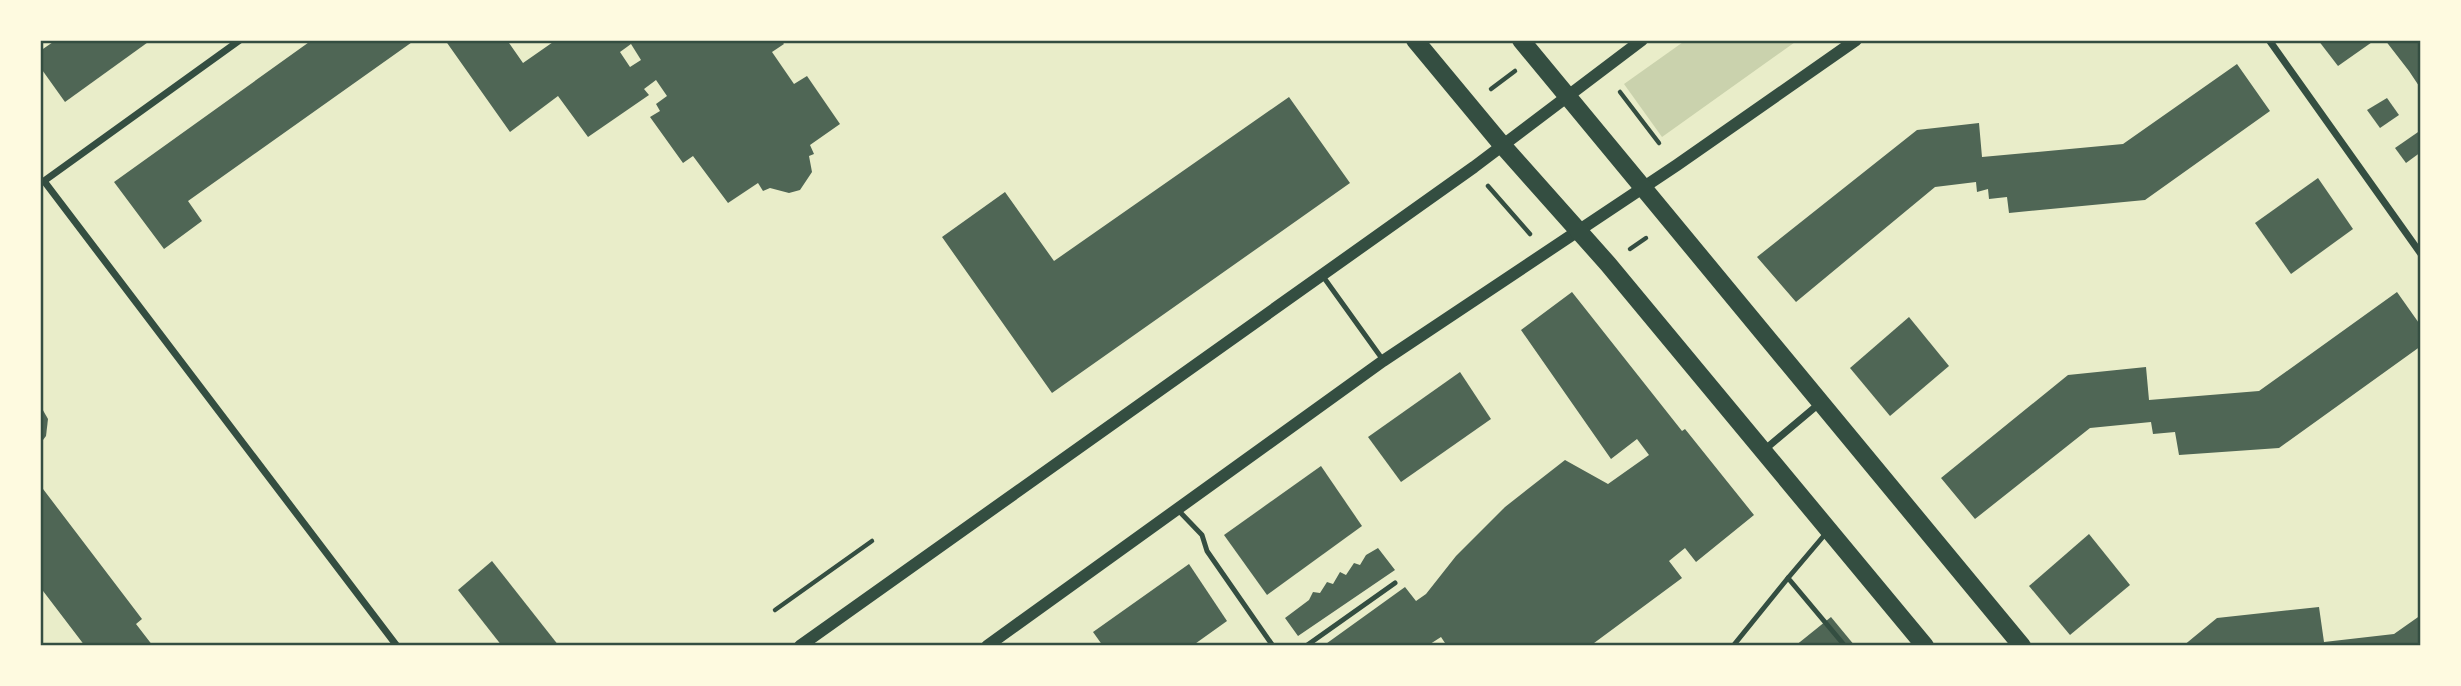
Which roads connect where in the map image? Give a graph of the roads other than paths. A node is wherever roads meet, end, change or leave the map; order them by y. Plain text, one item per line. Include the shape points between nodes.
1 (240, 40) edge
2 (1415, 40) edge
3 (1521, 40) edge
4 (1642, 40) edge
5 (1856, 40) edge
6 (2269, 40) edge
7 (1566, 96) junction
8 (1503, 146) junction
9 (1643, 187) junction
10 (1578, 229) junction
11 (2421, 254) edge
12 (1322, 275) junction
13 (1383, 361) junction
14 (1821, 402) junction
15 (1763, 451) junction
16 (1178, 510) junction
17 (1829, 530) junction
18 (1788, 578) junction
19 (1395, 583) dead end
20 (397, 646) edge
21 (800, 646) edge
22 (986, 646) edge
23 (1273, 646) edge
24 (1306, 646) edge
25 (1733, 646) edge
26 (1845, 646) edge
27 (1925, 646) edge
28 (2022, 646) edge

1 - 20 street via 44,181
2 - 8 main road
3 - 7 main road
4 - 7 street
5 - 9 street
6 - 11 street
7 - 8 street
7 - 9 main road
8 - 10 main road
8 - 12 street
9 - 10 street
9 - 14 main road
10 - 13 street
10 - 15 main road
12 - 13 lane
12 - 21 street
13 - 16 street
14 - 15 street
14 - 28 main road
15 - 17 main road
16 - 22 street
16 - 23 lane via 1202,535 1207,551
17 - 18 lane
17 - 27 main road
18 - 25 lane
18 - 26 lane
19 - 24 lane

